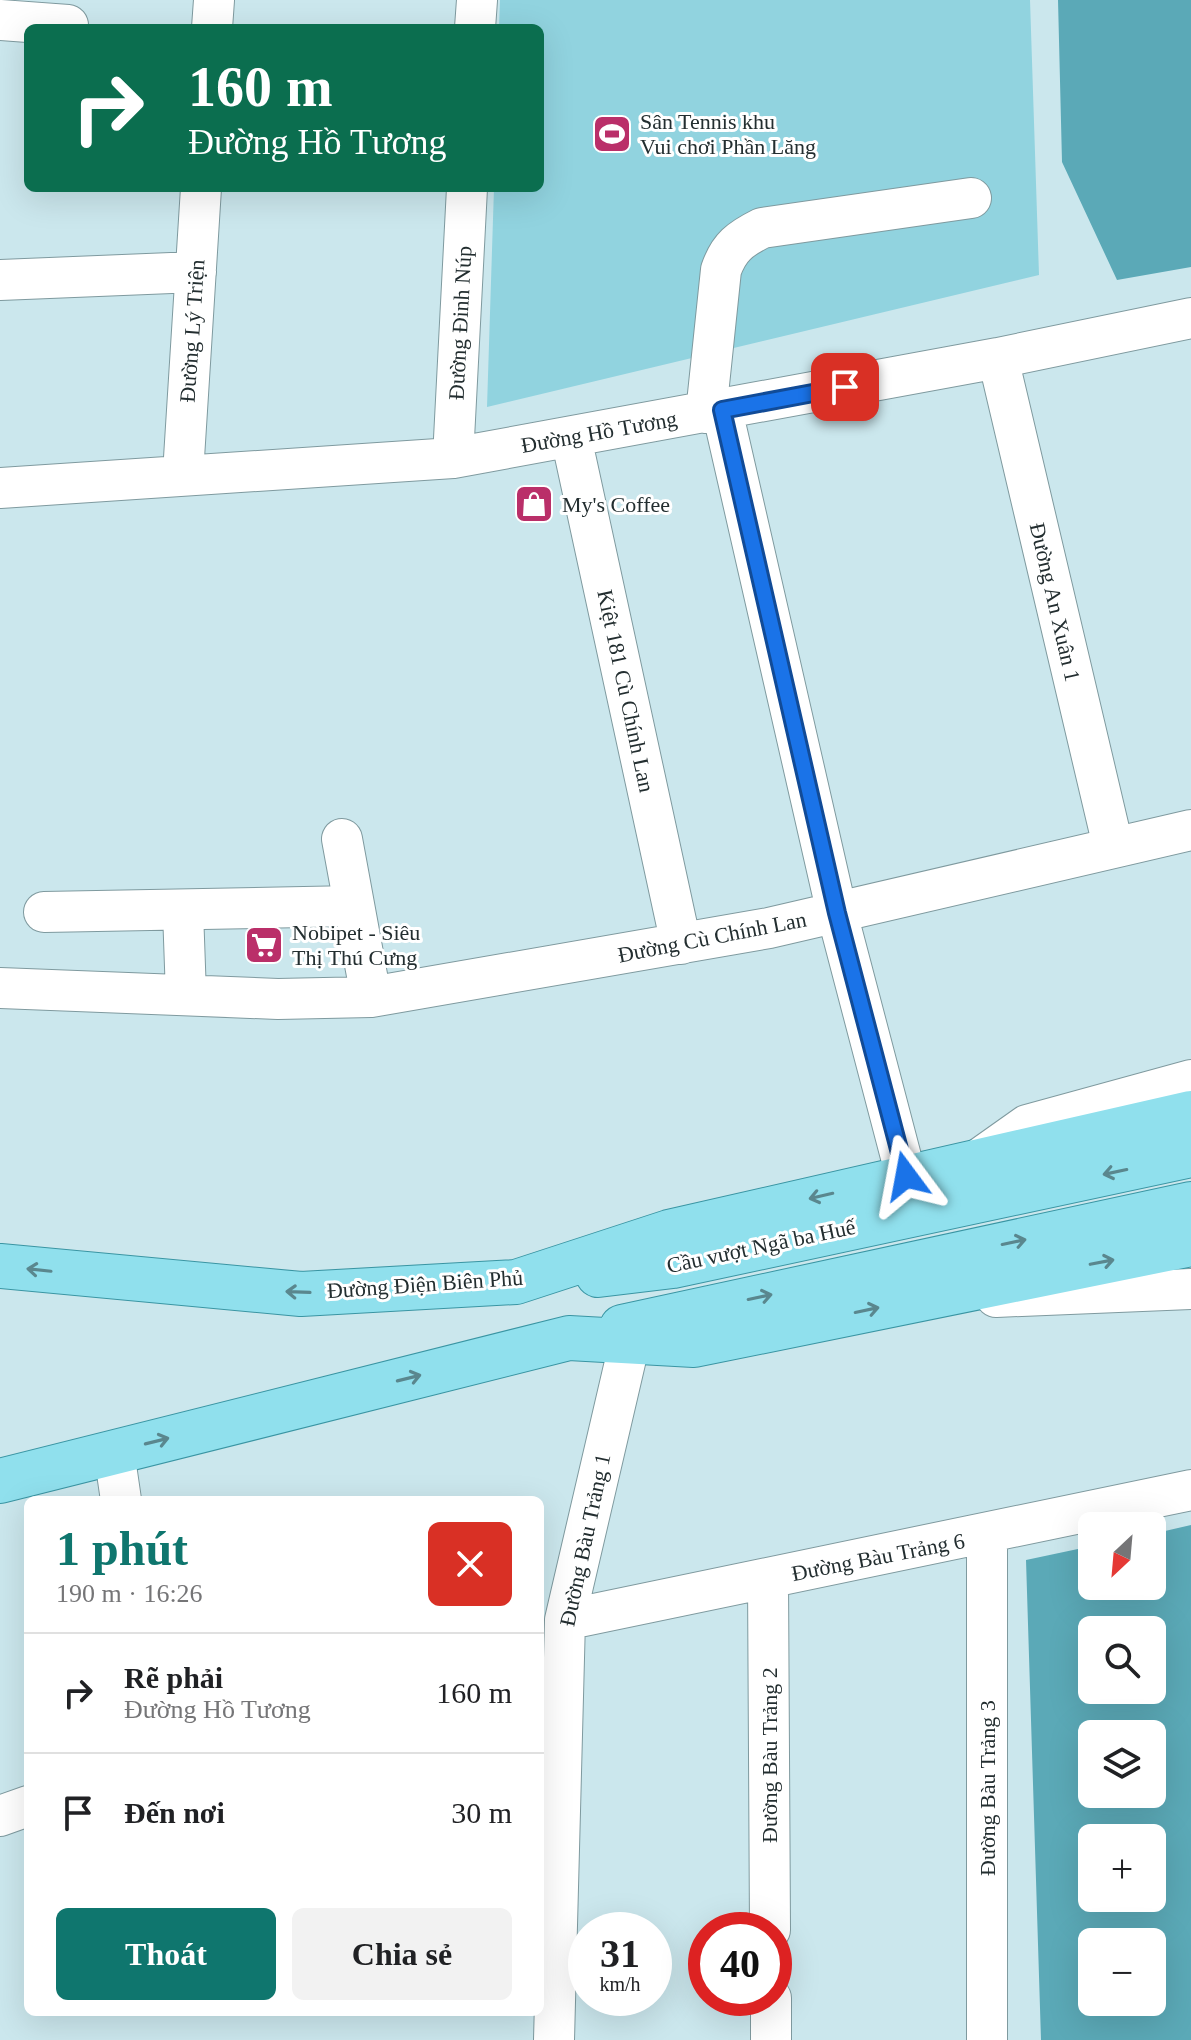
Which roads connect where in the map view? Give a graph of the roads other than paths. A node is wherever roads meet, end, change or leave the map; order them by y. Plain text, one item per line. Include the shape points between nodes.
1 (214, 0) edge
2 (477, 0) edge
3 (0, 20) edge
4 (54, 24) edge
5 (212, 24) edge
6 (475, 24) edge
7 (201, 192) edge
8 (467, 192) edge
9 (971, 198) dead end
10 (196, 272) junction
11 (0, 280) edge
12 (1191, 318) edge
13 (998, 358) junction
14 (714, 412) junction
15 (571, 437) junction
16 (453, 458) junction
17 (183, 474) junction
18 (0, 488) edge
19 (1191, 830) edge
20 (342, 839) dead end
21 (1113, 846) junction
22 (354, 906) junction
23 (183, 911) junction
24 (44, 912) dead end
25 (837, 913) junction
26 (681, 944) junction
27 (0, 988) edge
28 (186, 995) junction
29 (371, 997) junction
30 (1187, 1116) edge
31 (979, 1159) joint
32 (906, 1176) junction
33 (1191, 1204) edge
34 (1191, 1244) edge
35 (0, 1266) edge
36 (516, 1282) junction
37 (1191, 1289) edge
38 (916, 1300) junction
39 (569, 1338) junction
40 (630, 1341) junction
41 (114, 1452) junction
42 (0, 1481) edge
43 (1191, 1490) edge
44 (120, 1496) edge
45 (987, 1535) junction
46 (768, 1579) junction
47 (565, 1620) junction
48 (550, 1790) edge
49 (24, 1807) edge
50 (0, 1816) edge
51 (770, 1912) edge
52 (771, 2016) edge
53 (554, 2040) edge
54 (771, 2040) edge
55 (987, 2040) edge

1 - 5 street
2 - 6 street
3 - 4 street
7 - 10 street, Đường Lý Triện
8 - 16 street, Đường Đinh Núp
9 - 14 street via 762,228 737,241 721,270
10 - 11 street
10 - 17 street, Đường Lý Triện
12 - 13 street, Đường Hồ Tương
13 - 14 street, Đường Hồ Tương
13 - 21 street, Đường An Xuân 1
14 - 15 street, Đường Hồ Tương
14 - 25 street
15 - 16 street, Đường Hồ Tương
15 - 26 street, Kiệt 181 Cù Chính Lan
16 - 17 street, Đường Hồ Tương
17 - 18 street, Đường Hồ Tương
19 - 21 street, Đường Cù Chính Lan
20 - 22 street
21 - 25 street, Đường Cù Chính Lan
22 - 23 street
22 - 29 street
23 - 24 street
23 - 28 street
25 - 26 street, Đường Cù Chính Lan
25 - 32 street
26 - 29 street, Đường Cù Chính Lan
27 - 28 street, Đường Cù Chính Lan
28 - 29 street, Đường Cù Chính Lan
30 - 31 main road, Cầu vượt Ngã ba Huế
30 -> 36 main road, Cầu vượt Ngã ba Huế via 673,1266
31 - 32 main road, Đường Điện Biên Phủ
32 -> 36 main road, Đường Điện Biên Phủ via 669,1232
39 -> 33 main road
38 -> 34 main road
36 -> 35 main road, Đường Điện Biên Phủ via 301,1294
37 - 38 street
40 -> 38 main road via 694,1345
39 - 40 main road
41 -> 39 main road
40 - 47 street, Đường Bàu Trảng 1
41 - 42 main road
41 - 44 street
43 - 45 street, Đường Bàu Trảng 6
45 - 46 street, Đường Bàu Trảng 6
45 - 55 street, Đường Bàu Trảng 3
46 - 47 street, Đường Bàu Trảng 6
46 - 51 street, Đường Bàu Trảng 2
47 - 48 street, Đường Bàu Trảng 1
48 - 53 street, Đường Bàu Trảng 1
49 - 50 street
52 - 54 street

